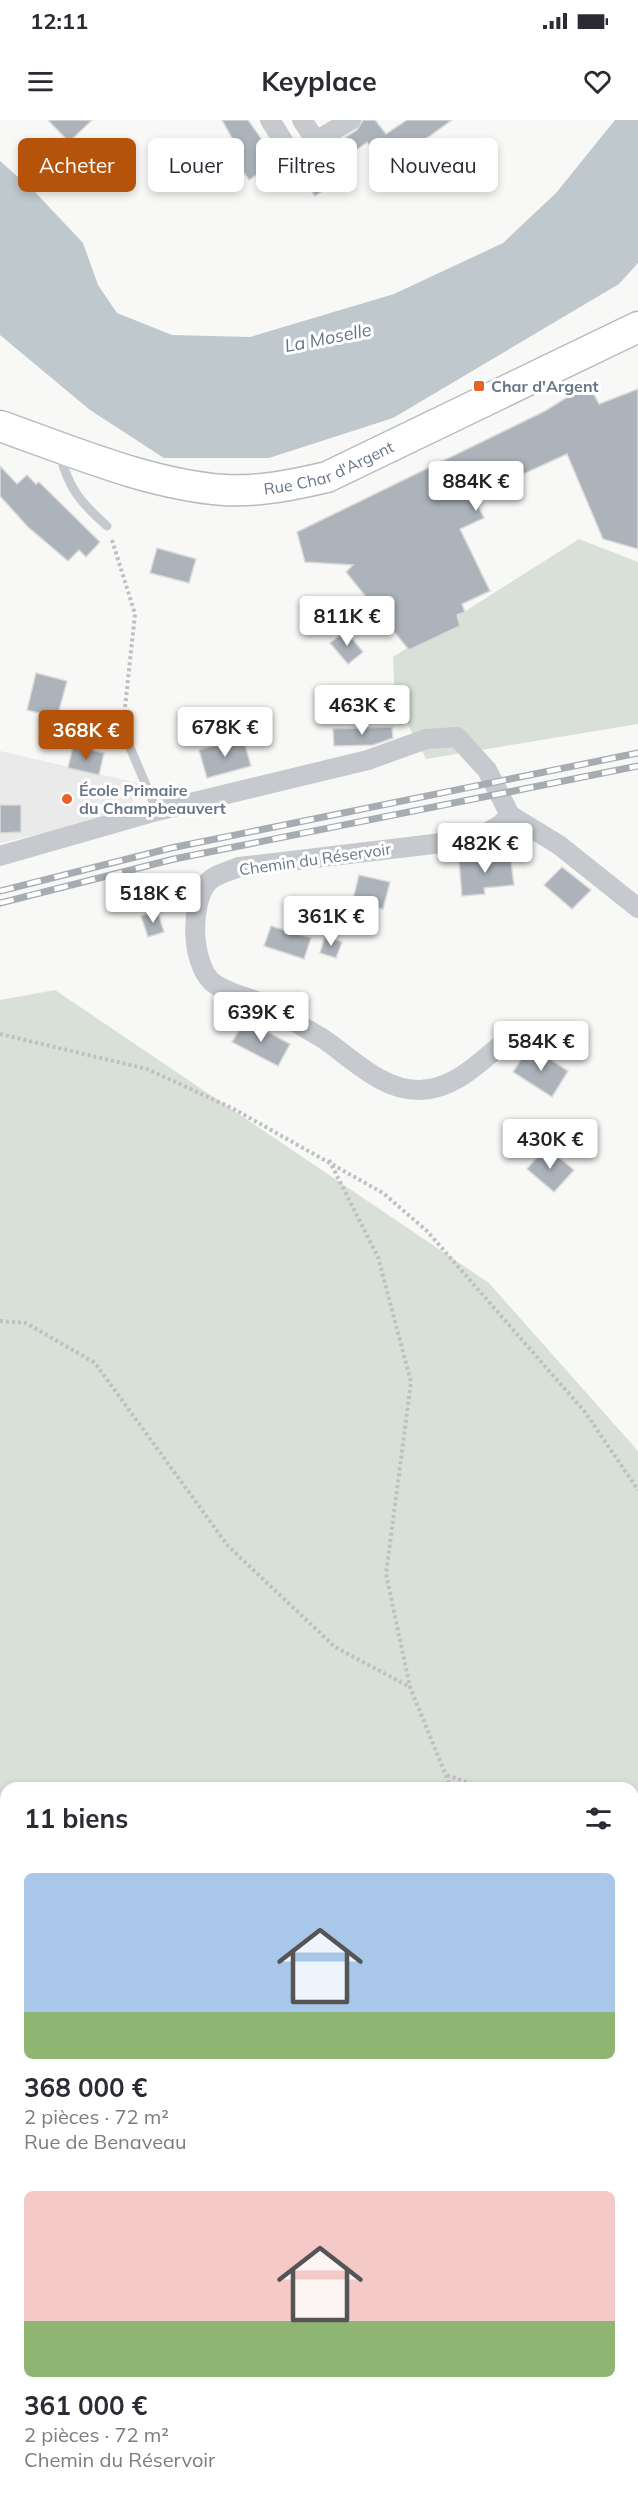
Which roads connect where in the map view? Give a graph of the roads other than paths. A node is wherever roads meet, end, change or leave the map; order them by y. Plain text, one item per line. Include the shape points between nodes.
1 (270, 120) edge
2 (302, 120) edge
3 (351, 120) edge
4 (281, 138) edge
5 (314, 138) edge
6 (321, 138) edge
7 (638, 327) edge
8 (0, 426) edge
9 (61, 447) junction
10 (107, 526) road end
11 (126, 738) road end
12 (157, 812) junction
13 (510, 815) junction
14 (0, 856) edge
15 (638, 908) edge
16 (513, 1036) dead end

1 - 4 street
2 - 5 street
3 - 6 street
7 - 9 main road, Rue Char d'Argent via 327,477 289,486 223,490 142,475
8 - 9 main road, Rue Char d'Argent
9 - 10 lane via 68,483 85,507
11 - 12 lane
12 - 13 street via 368,760 426,739 457,737 487,770
12 - 14 street
13 - 15 street via 560,845
13 - 16 street, Chemin du Réservoir via 476,839 239,867 208,881 198,900 195,925 203,969 211,981 258,1001 398,1089 444,1087 464,1076

